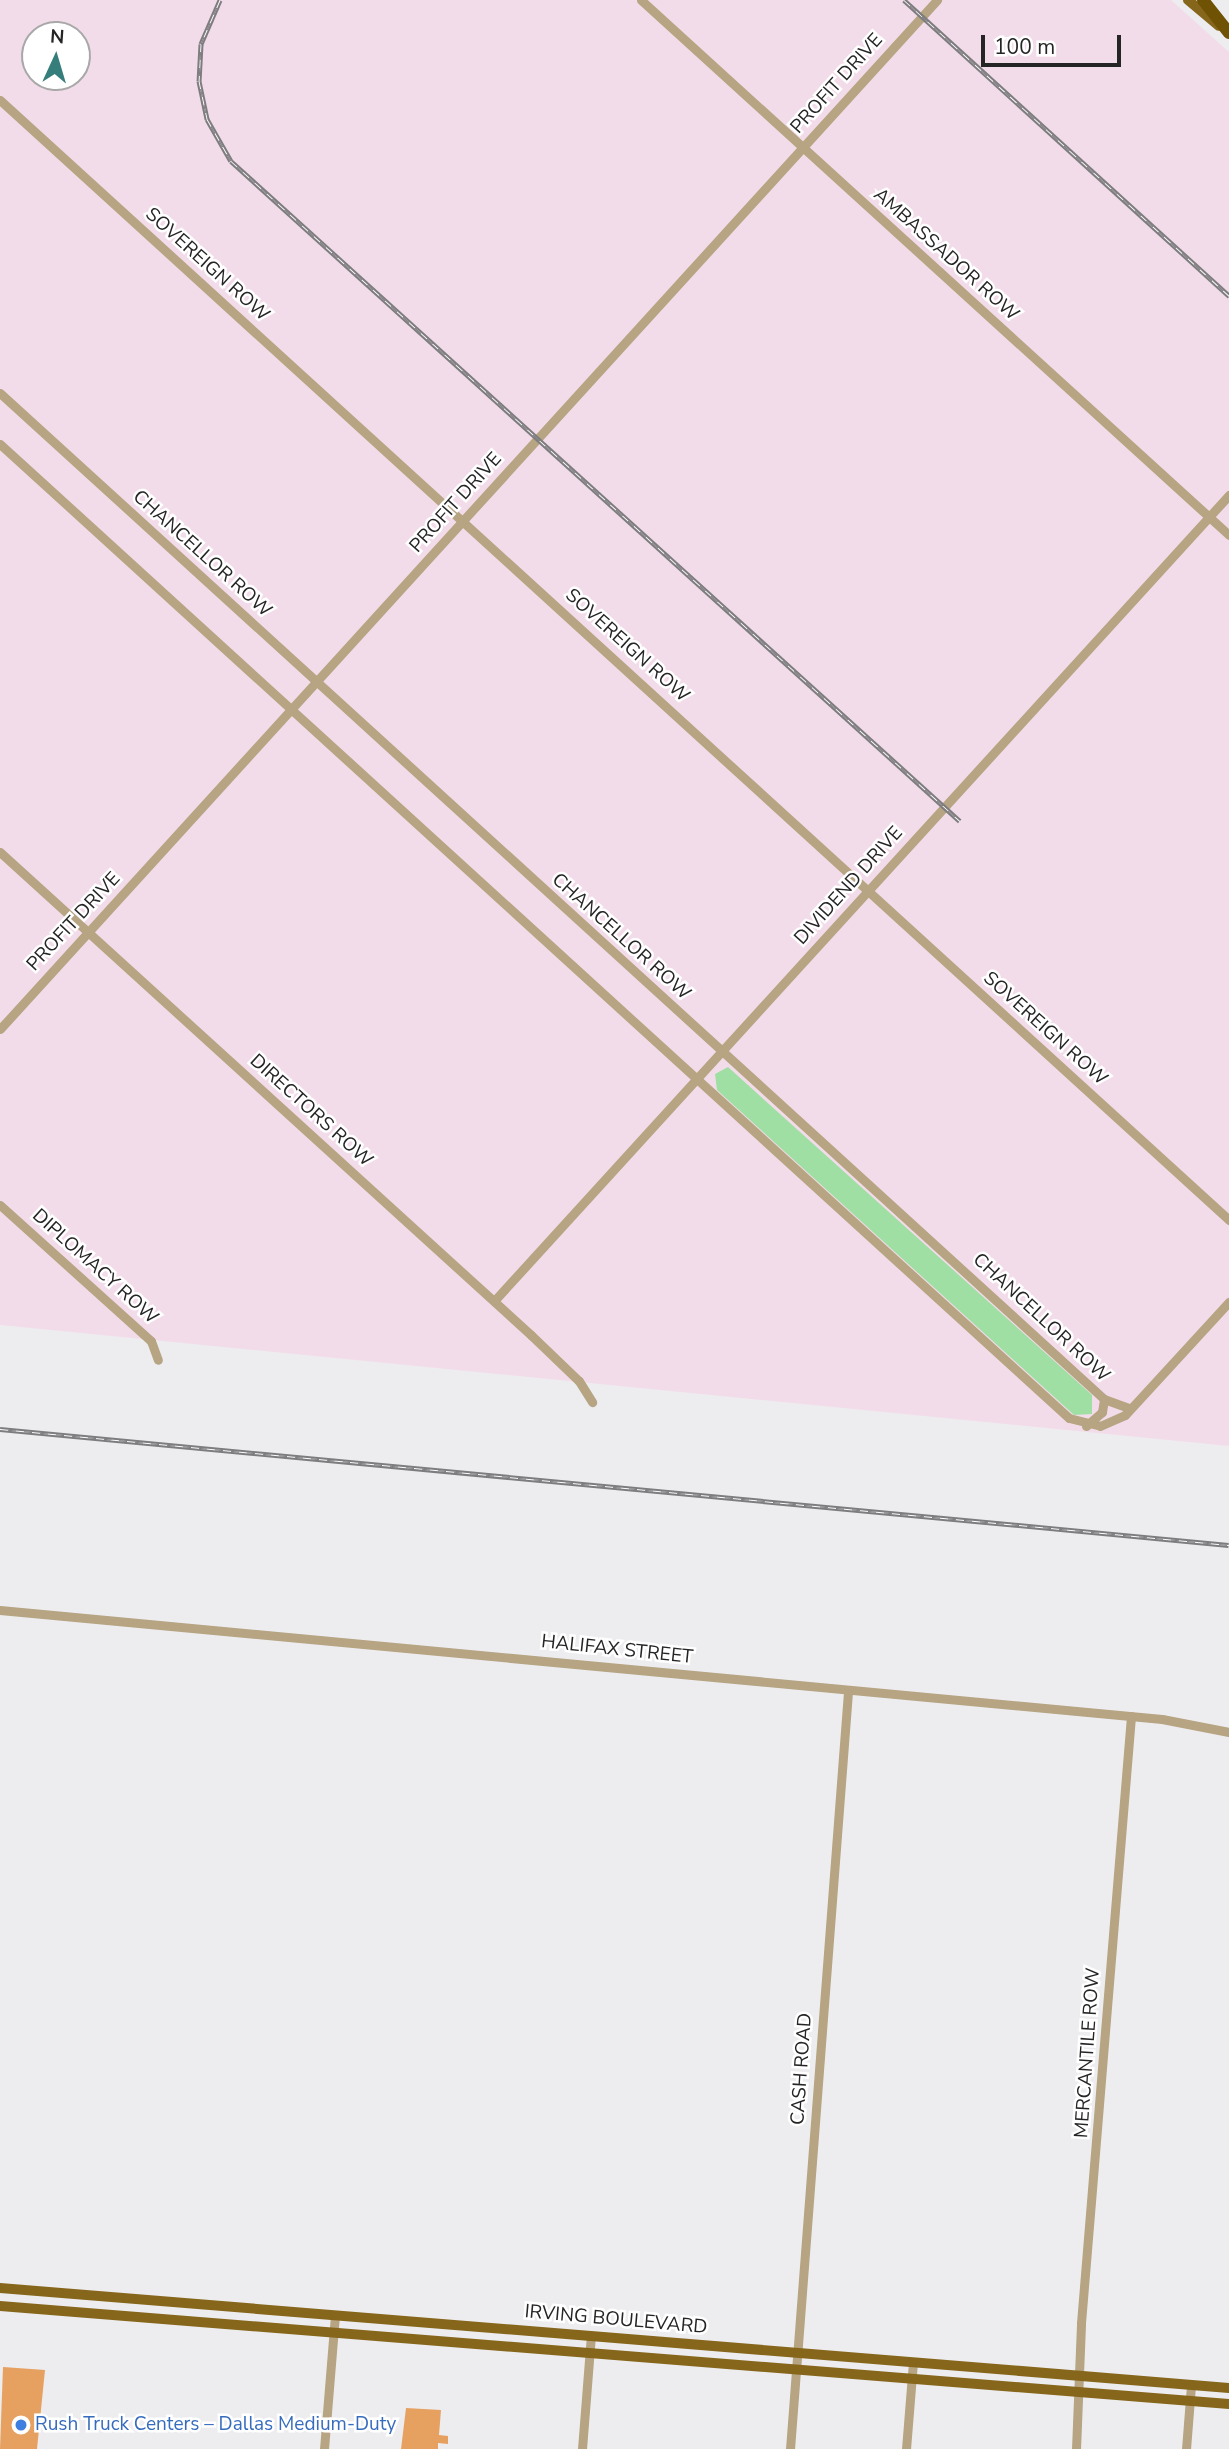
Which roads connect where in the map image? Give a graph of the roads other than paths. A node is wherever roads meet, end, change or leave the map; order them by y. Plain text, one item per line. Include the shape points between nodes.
1 (641, 0) edge
2 (937, 0) edge
3 (1188, 0) edge
4 (1203, 0) edge
5 (1229, 34) edge
6 (0, 100) edge
7 (802, 148) junction
8 (0, 393) edge
9 (0, 444) edge
10 (1229, 495) edge
11 (1209, 517) junction
12 (463, 520) junction
13 (1229, 535) edge
14 (317, 682) junction
15 (291, 710) junction
16 (0, 852) edge
17 (869, 892) junction
18 (89, 933) junction
19 (0, 1030) edge
20 (721, 1051) junction
21 (697, 1078) junction
22 (0, 1205) edge
23 (1229, 1220) edge
24 (494, 1301) junction
25 (1229, 1302) edge
26 (158, 1360) dead end
27 (1104, 1399) junction
28 (592, 1402) dead end
29 (1129, 1408) junction
30 (1086, 1426) junction
31 (0, 1610) edge
32 (848, 1691) junction
33 (1131, 1716) junction
34 (1229, 1732) edge
35 (0, 2288) edge
36 (71, 2293) junction
37 (166, 2301) junction
38 (0, 2306) edge
39 (71, 2312) junction
40 (335, 2315) junction
41 (165, 2320) junction
42 (440, 2323) junction
43 (541, 2331) junction
44 (334, 2333) junction
45 (591, 2335) junction
46 (648, 2340) junction
47 (439, 2342) junction
48 (687, 2343) junction
49 (540, 2350) junction
50 (798, 2352) junction
51 (590, 2353) junction
52 (647, 2358) junction
53 (686, 2361) junction
54 (913, 2362) junction
55 (797, 2369) junction
56 (1080, 2376) junction
57 (912, 2379) junction
58 (1191, 2385) junction
59 (1229, 2388) edge
60 (1079, 2392) junction
61 (1190, 2400) junction
62 (1229, 2404) edge
63 (324, 2449) edge
64 (582, 2449) edge
65 (790, 2449) edge
66 (906, 2449) edge
67 (1076, 2449) edge
68 (1186, 2449) edge

1 - 7 street, AMBASSADOR ROW
2 - 7 street, PROFIT DRIVE
3 - 5 main road
4 - 5 highway
6 - 12 street, SOVEREIGN ROW
7 - 11 street, AMBASSADOR ROW
7 - 12 street, PROFIT DRIVE
8 - 14 street, CHANCELLOR ROW
9 - 15 street
10 - 11 street, DIVIDEND DRIVE
11 - 13 street, AMBASSADOR ROW
11 - 17 street, DIVIDEND DRIVE
12 - 14 street, PROFIT DRIVE
12 - 17 street, SOVEREIGN ROW
14 - 15 street, PROFIT DRIVE
14 - 20 street, CHANCELLOR ROW
15 - 18 street, PROFIT DRIVE
15 - 21 street
16 - 18 street, DIRECTORS ROW
17 - 20 street, DIVIDEND DRIVE
17 - 23 street, SOVEREIGN ROW
18 - 19 street, PROFIT DRIVE
18 - 24 street, DIRECTORS ROW
20 - 21 street, DIVIDEND DRIVE
20 - 27 street, CHANCELLOR ROW
21 - 24 street, DIVIDEND DRIVE
21 - 30 street via 1069,1418
22 - 26 street, DIPLOMACY ROW via 151,1341
24 - 28 street, DIRECTORS ROW via 579,1381
25 - 29 street
27 - 29 street, CHANCELLOR ROW
27 - 30 street via 1102,1412
29 - 30 street via 1113,1423
31 - 32 street, HALIFAX STREET
32 - 33 street, HALIFAX STREET
32 - 50 street, CASH ROAD
33 - 34 street, HALIFAX STREET
33 - 56 street, MERCANTILE ROW
35 - 36 main road, IRVING BOULEVARD
36 - 37 main road, IRVING BOULEVARD
36 - 39 main road
37 - 40 main road, IRVING BOULEVARD
37 - 41 main road
38 - 39 main road, IRVING BOULEVARD
39 - 41 main road, IRVING BOULEVARD
40 - 42 main road, IRVING BOULEVARD
40 - 44 street
41 - 44 main road, IRVING BOULEVARD
42 - 43 main road, IRVING BOULEVARD
42 - 47 main road
43 - 45 main road, IRVING BOULEVARD
43 - 49 main road
44 - 47 main road, IRVING BOULEVARD
44 - 63 street
45 - 46 main road, IRVING BOULEVARD
45 - 51 street
46 - 48 main road, IRVING BOULEVARD
46 - 52 main road
47 - 49 main road, IRVING BOULEVARD
48 - 50 main road, IRVING BOULEVARD
48 - 53 main road
49 - 51 main road, IRVING BOULEVARD
50 - 54 main road, IRVING BOULEVARD
50 - 55 street, CASH ROAD
51 - 52 main road, IRVING BOULEVARD
51 - 64 street
52 - 53 main road, IRVING BOULEVARD
53 - 55 main road, IRVING BOULEVARD
54 - 56 main road, IRVING BOULEVARD
54 - 57 street
55 - 57 main road, IRVING BOULEVARD
55 - 65 street, CASH ROAD
56 - 58 main road, IRVING BOULEVARD
56 - 60 street, MERCANTILE ROW
57 - 60 main road, IRVING BOULEVARD
57 - 66 street
58 - 59 main road, IRVING BOULEVARD
58 - 61 street
60 - 61 main road, IRVING BOULEVARD
60 - 67 street, MERCANTILE ROW
61 - 62 main road, IRVING BOULEVARD
61 - 68 street

